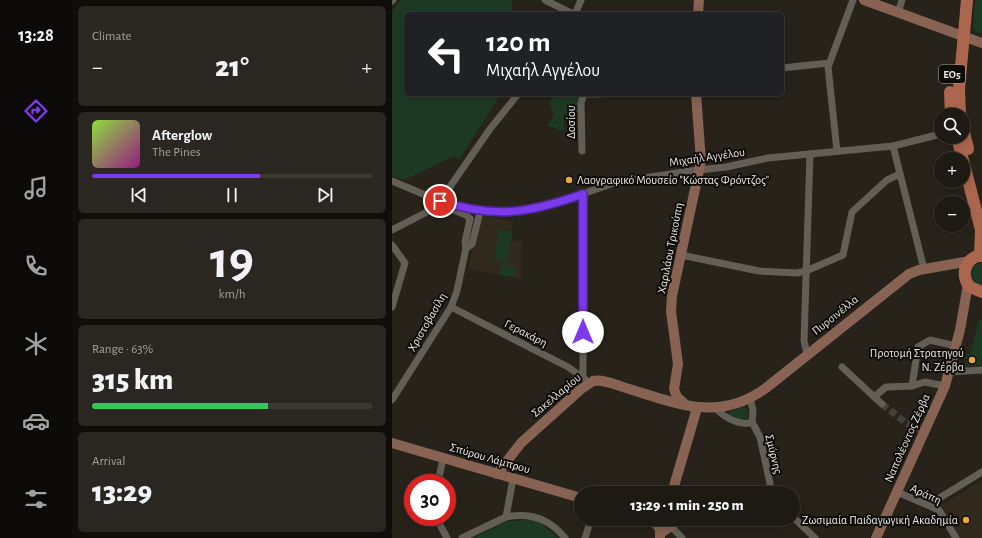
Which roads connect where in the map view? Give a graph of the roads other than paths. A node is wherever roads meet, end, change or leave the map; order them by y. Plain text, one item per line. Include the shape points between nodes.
1 (544, 0) edge
2 (581, 0) edge
3 (699, 0) edge
4 (853, 0) edge
5 (864, 0) edge
6 (902, 0) edge
7 (958, 0) edge
8 (967, 0) edge
9 (570, 12) edge
10 (575, 12) edge
11 (698, 12) edge
12 (898, 13) junction
13 (960, 35) junction
14 (982, 43) edge
15 (829, 63) junction
16 (784, 68) edge
17 (516, 96) edge
18 (584, 96) edge
19 (696, 96) edge
20 (951, 108) edge
21 (959, 108) edge
22 (934, 136) edge
23 (959, 144) edge
24 (967, 144) edge
25 (893, 146) junction
26 (582, 151) dead end
27 (836, 151) junction
28 (810, 154) junction
29 (700, 170) junction
30 (900, 174) junction
31 (392, 181) edge
32 (583, 194) junction
33 (440, 201) junction
34 (982, 204) edge
35 (480, 212) junction
36 (470, 219) junction
37 (392, 230) edge
38 (392, 245) edge
39 (466, 248) junction
40 (681, 255) junction
41 (977, 257) edge
42 (943, 265) junction
43 (924, 269) junction
44 (806, 271) junction
45 (966, 279) junction
46 (982, 292) edge
47 (392, 307) edge
48 (451, 307) junction
49 (956, 346) junction
50 (807, 354) junction
51 (842, 367) dead end
52 (982, 370) edge
53 (949, 372) junction
54 (586, 380) junction
55 (912, 386) junction
56 (945, 386) junction
57 (874, 397) junction
58 (750, 399) junction
59 (392, 400) edge
60 (882, 404) tunnel mouth
61 (693, 407) junction
62 (717, 409) junction
63 (752, 422) junction
64 (392, 443) edge
65 (517, 448) junction
66 (442, 458) junction
67 (982, 472) edge
68 (439, 474) edge
69 (497, 474) junction
70 (512, 479) junction
71 (674, 486) edge
72 (770, 486) edge
73 (897, 492) junction
74 (574, 496) edge
75 (928, 505) junction
76 (506, 517) junction
77 (800, 524) edge
78 (441, 526) edge
79 (589, 526) edge
80 (656, 526) edge
81 (667, 526) edge
82 (672, 526) edge
83 (661, 536) edge
84 (447, 538) edge
85 (462, 538) edge
86 (565, 538) edge
87 (585, 538) edge
88 (682, 538) edge
89 (815, 538) edge
90 (876, 538) edge
91 (956, 538) edge

1 - 9 street
2 - 10 street
3 - 11 street
4 - 15 street
5 - 12 street
6 - 12 street
7 - 13 main road, ΕΟ5
8 - 13 main road, ΕΟ5
12 - 13 street
13 - 14 street
13 - 20 main road, ΕΟ5 via 950,97
13 - 21 main road, ΕΟ5
15 - 16 street
15 - 27 street
17 - 33 street
18 - 26 street, Δοσίου
19 - 29 street, Χαριλάου Τρικούπη via 702,150
22 - 25 street, Μιχαήλ Αγγέλου
23 - 41 main road via 981,230
24 - 34 main road
25 - 27 street, Μιχαήλ Αγγέλου
25 - 30 street
27 - 28 street, Μιχαήλ Αγγέλου
28 - 29 street, Μιχαήλ Αγγέλου via 768,158
28 - 44 street
29 - 32 street, Μιχαήλ Αγγέλου via 617,182
29 - 40 street, Χαριλάου Τρικούπη
30 - 43 street
30 - 44 street via 887,180 852,212 843,254
31 - 33 street, Μιχαήλ Αγγέλου
32 - 35 street, Μιχαήλ Αγγέλου via 524,211
32 - 54 street
33 - 35 street, Μιχαήλ Αγγέλου
33 - 36 street, Μιχαήλ Αγγέλου
33 - 37 street via 429,211
35 - 36 street
35 - 39 street, Χριστοβασίλη via 472,244
36 - 39 street, Χριστοβασίλη
38 - 47 street via 405,264
39 - 48 street, Χριστοβασίλη
40 - 44 street via 759,271
40 - 61 street, Χαριλάου Τρικούπη via 671,311 677,360 674,389 677,396
41 - 42 street, Πυρσινέλλα
41 - 45 main road via 966,267
42 - 43 street, Πυρσινέλλα
42 - 45 street
43 - 50 street, Πυρσινέλλα via 914,271 905,277
44 - 50 street via 804,341
45 - 46 main road via 973,290
45 - 49 street, Ναπολέοντος Ζέρβα via 965,308
48 - 54 street, Γερακάρη via 568,367
48 - 59 street, Χριστοβασίλη
49 - 53 street, Ναπολέοντος Ζέρβα
49 - 55 street, Ναπολέοντος Ζέρβα via 930,340 918,347
50 - 58 street, Πυρσινέλλα
51 - 57 street
52 - 53 street
53 - 56 street, Ναπολέοντος Ζέρβα
54 - 61 street, Σακελλαρίου via 602,381
54 - 65 street, Σακελλαρίου
55 - 56 street via 925,382
55 - 57 street via 886,387
56 - 73 street, Ναπολέοντος Ζέρβα
57 - 60 street
58 - 62 street, Πυρσινέλλα
58 - 63 street via 753,410
61 - 62 street, Σακελλαρίου
61 - 71 street
62 - 63 street via 724,416 741,423
63 - 72 street, Σμύρνης via 760,437
64 - 66 street, Σπύρου Λάμπρου
65 - 69 street, Σακελλαρίου
65 - 70 street, Σακελλαρίου via 511,465
66 - 68 street
66 - 69 street, Σπύρου Λάμπρου
67 - 75 street
69 - 70 street, Σπύρου Λάμπρου
70 - 74 street, Σπύρου Λάμπρου
70 - 76 street
73 - 75 street, Αράπη
73 - 90 street, Ναπολέοντος Ζέρβα
75 - 91 street, Αράπη via 942,513
76 - 85 street
76 - 86 street via 542,519 555,527
77 - 89 street
78 - 84 street
79 - 87 street
80 - 83 street
81 - 83 street
82 - 88 street

